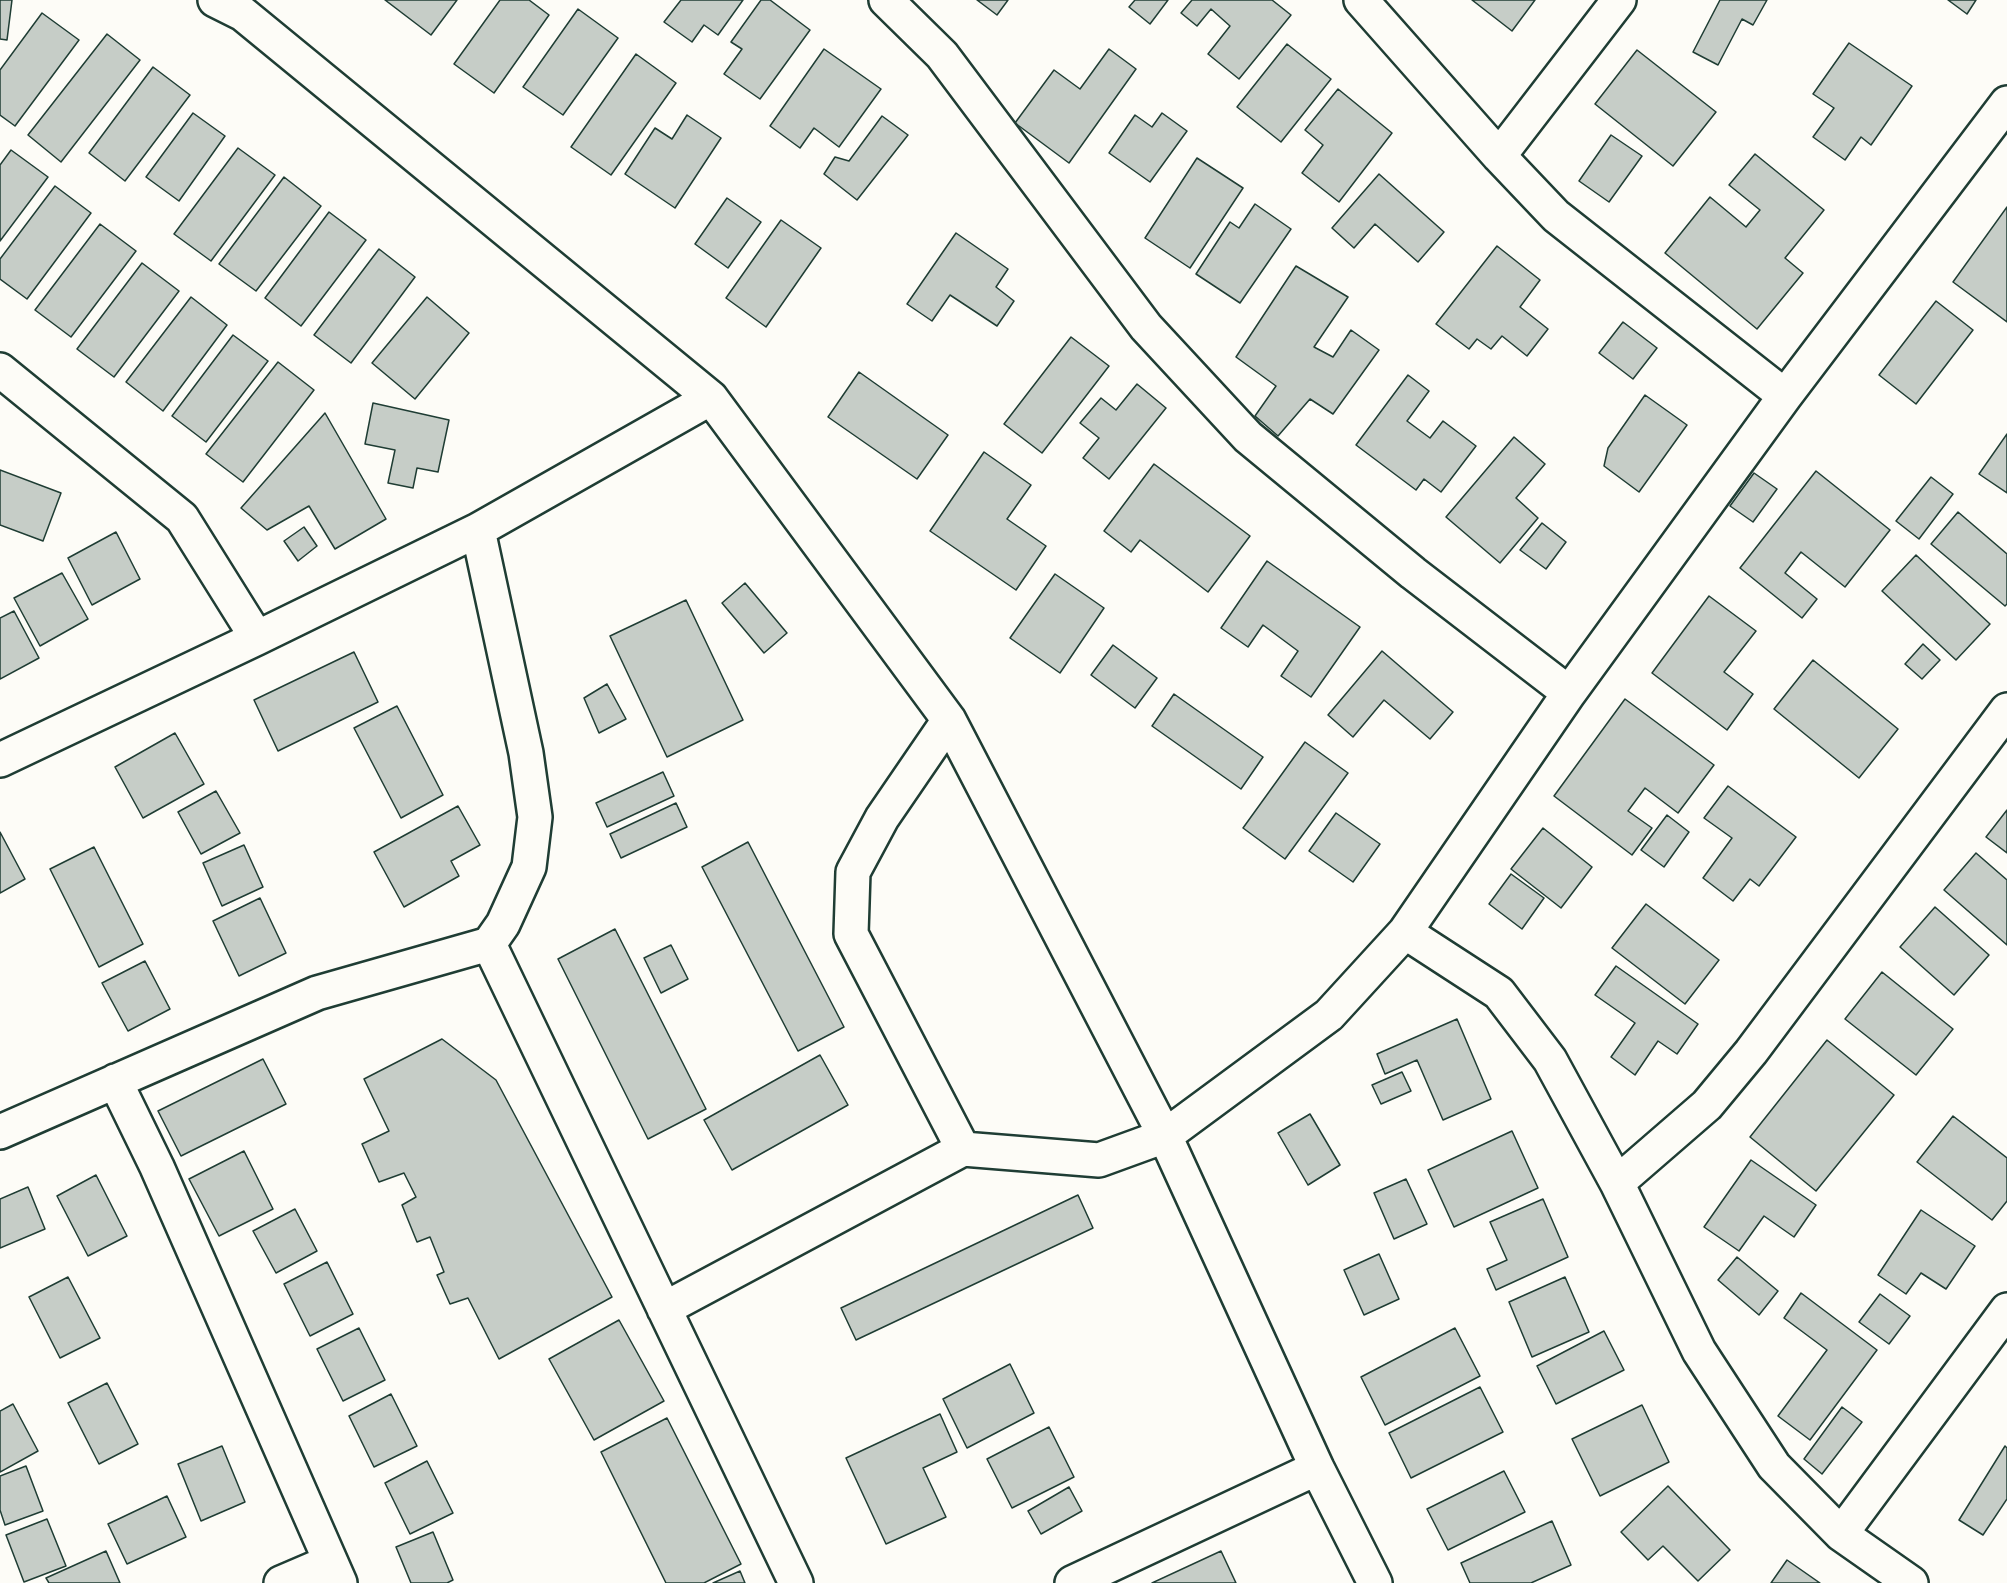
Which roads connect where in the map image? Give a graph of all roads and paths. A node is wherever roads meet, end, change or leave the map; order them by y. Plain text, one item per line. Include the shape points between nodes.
1 (886, 0) edge
2 (1361, 0) edge
3 (1619, 0) edge
4 (237, 4) edge
5 (2007, 103) edge
6 (1499, 156) junction
7 (0, 370) edge
8 (1785, 396) junction
9 (711, 398) junction
10 (478, 530) junction
11 (257, 638) junction
12 (1569, 693) junction
13 (2007, 710) edge
14 (949, 720) junction
15 (0, 760) edge
16 (1405, 932) junction
17 (489, 944) junction
18 (115, 1081) junction
19 (0, 1132) edge
20 (1165, 1136) junction
21 (963, 1149) junction
22 (1617, 1183) junction
23 (664, 1309) junction
24 (2007, 1310) edge
25 (1317, 1468) junction
26 (1841, 1534) junction
27 (335, 1572) edge
28 (281, 1583) edge
29 (796, 1583) edge
30 (1072, 1583) edge
31 (1376, 1583) edge
32 (1911, 1583) edge

1 - 12 street via 942,55 1146,327 1248,437 1413,573
2 - 6 street
3 - 6 street
4 - 9 street
5 - 8 street
6 - 8 street via 1556,216
7 - 11 street via 182,518
8 - 12 street
9 - 10 street
9 - 14 street
10 - 11 street
10 - 17 street via 526,753 535,817 529,867 503,924
11 - 15 street
12 - 16 street
13 - 22 street via 1751,1052 1707,1105
14 - 20 street
14 - 21 street via 882,818 853,872 851,934
16 - 20 street via 1329,1015
16 - 22 street via 1499,993 1550,1060
17 - 18 street via 316,993
17 - 23 street
18 - 19 street
18 - 27 street via 157,1167
20 - 21 street via 1099,1160
20 - 25 street
21 - 23 street
22 - 26 street via 1699,1351 1774,1466
23 - 29 street
24 - 26 street
25 - 30 street
25 - 31 street
26 - 32 street
27 - 28 street

